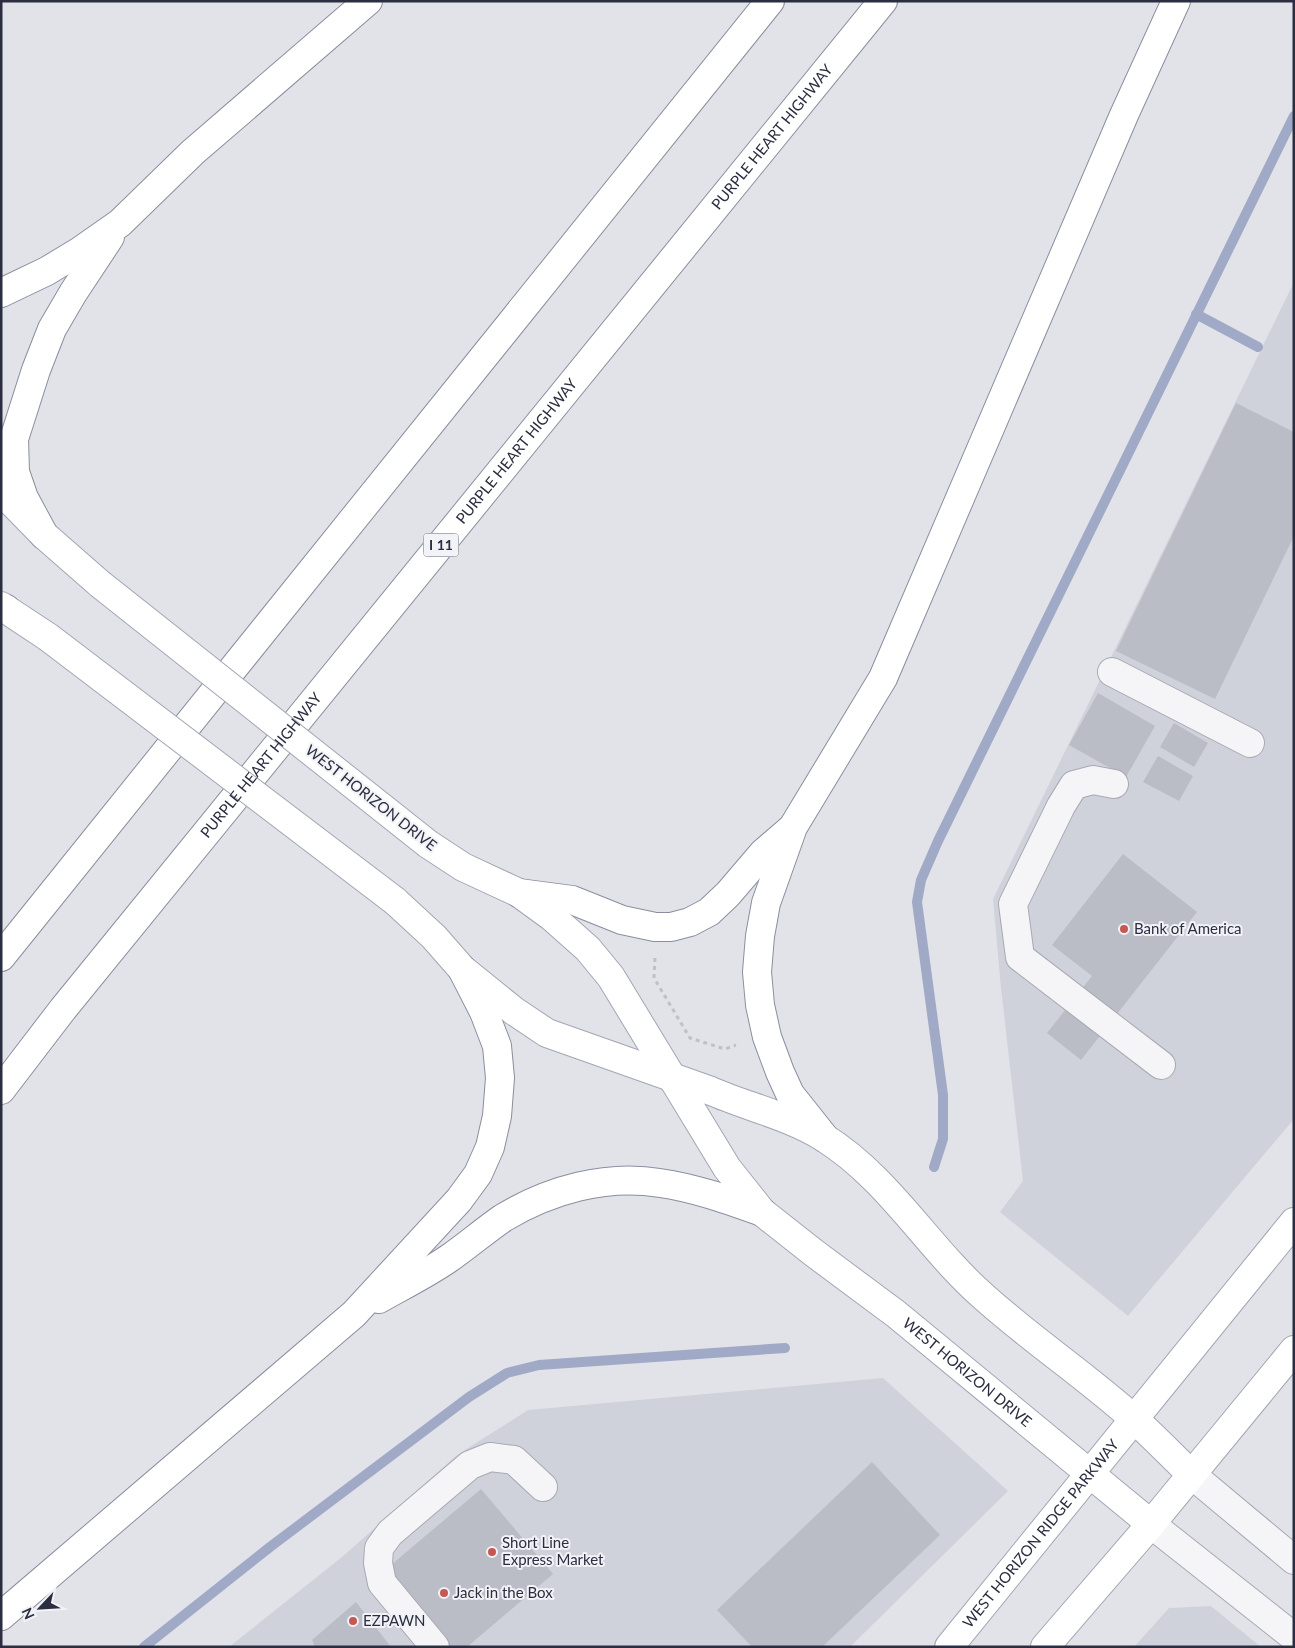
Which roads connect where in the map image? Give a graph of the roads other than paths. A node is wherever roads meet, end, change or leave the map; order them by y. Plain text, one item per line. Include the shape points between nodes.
1 (368, 1) edge
2 (770, 1) edge
3 (883, 1) edge
4 (1176, 1) edge
5 (120, 224) junction
6 (1, 293) edge
7 (1, 491) edge
8 (44, 535) junction
9 (3, 608) edge
10 (1112, 672) dead end
11 (1250, 743) dead end
12 (1114, 784) dead end
13 (792, 827) junction
14 (519, 893) junction
15 (1, 956) edge
16 (462, 969) junction
17 (1161, 1065) dead end
18 (674, 1078) junction
19 (1, 1090) edge
20 (824, 1138) junction
21 (762, 1212) junction
22 (1294, 1222) edge
23 (354, 1314) junction
24 (1294, 1350) edge
25 (1134, 1419) junction
26 (1089, 1474) junction
27 (1191, 1474) junction
28 (543, 1487) dead end
29 (1150, 1524) junction
30 (1294, 1560) edge
31 (1, 1616) edge
32 (1294, 1637) edge
33 (435, 1647) edge
34 (949, 1647) edge
35 (1045, 1647) edge

1 - 5 main road via 193,152
2 - 15 main road
3 - 19 main road, PURPLE HEART HIGHWAY / I 11 via 69,1001
4 - 13 main road via 883,678
5 - 6 main road via 47,271
5 - 8 main road via 52,329 14,439 15,472 24,498
7 - 8 main road, WEST HORIZON DRIVE
8 - 14 main road, WEST HORIZON DRIVE, bridge via 100,584 428,844 463,867
9 - 16 main road, bridge via 48,637 395,901 434,937
10 - 11 street
12 - 17 street via 1093,780 1074,785 1061,806 1013,904 1020,957
13 - 14 main road via 763,853 709,912 671,927 622,920 572,900
13 - 20 main road via 766,903 760,936 758,989 767,1037 780,1072 790,1094
14 - 18 main road, WEST HORIZON DRIVE via 588,949 611,977
16 - 18 main road via 514,1011 548,1033
16 - 23 main road via 484,1012 496,1046 500,1078 490,1147 478,1174 459,1200
18 - 20 main road via 805,1126
18 - 21 main road, WEST HORIZON DRIVE via 728,1168
20 - 25 main road via 883,1186 963,1279
21 - 23 main road via 694,1189 658,1182 590,1183 504,1218 448,1260
21 - 26 main road, WEST HORIZON DRIVE via 896,1314
22 - 25 main road, WEST HORIZON RIDGE PARKWAY
23 - 31 main road
24 - 27 main road
25 - 26 main road, WEST HORIZON RIDGE PARKWAY
25 - 27 main road
26 - 29 main road, WEST HORIZON DRIVE
26 - 34 main road, WEST HORIZON RIDGE PARKWAY
27 - 29 main road
27 - 30 street
28 - 33 street via 514,1460 490,1457 470,1465 390,1533 379,1548 382,1583
29 - 32 street, WEST HORIZON DRIVE
29 - 35 main road

